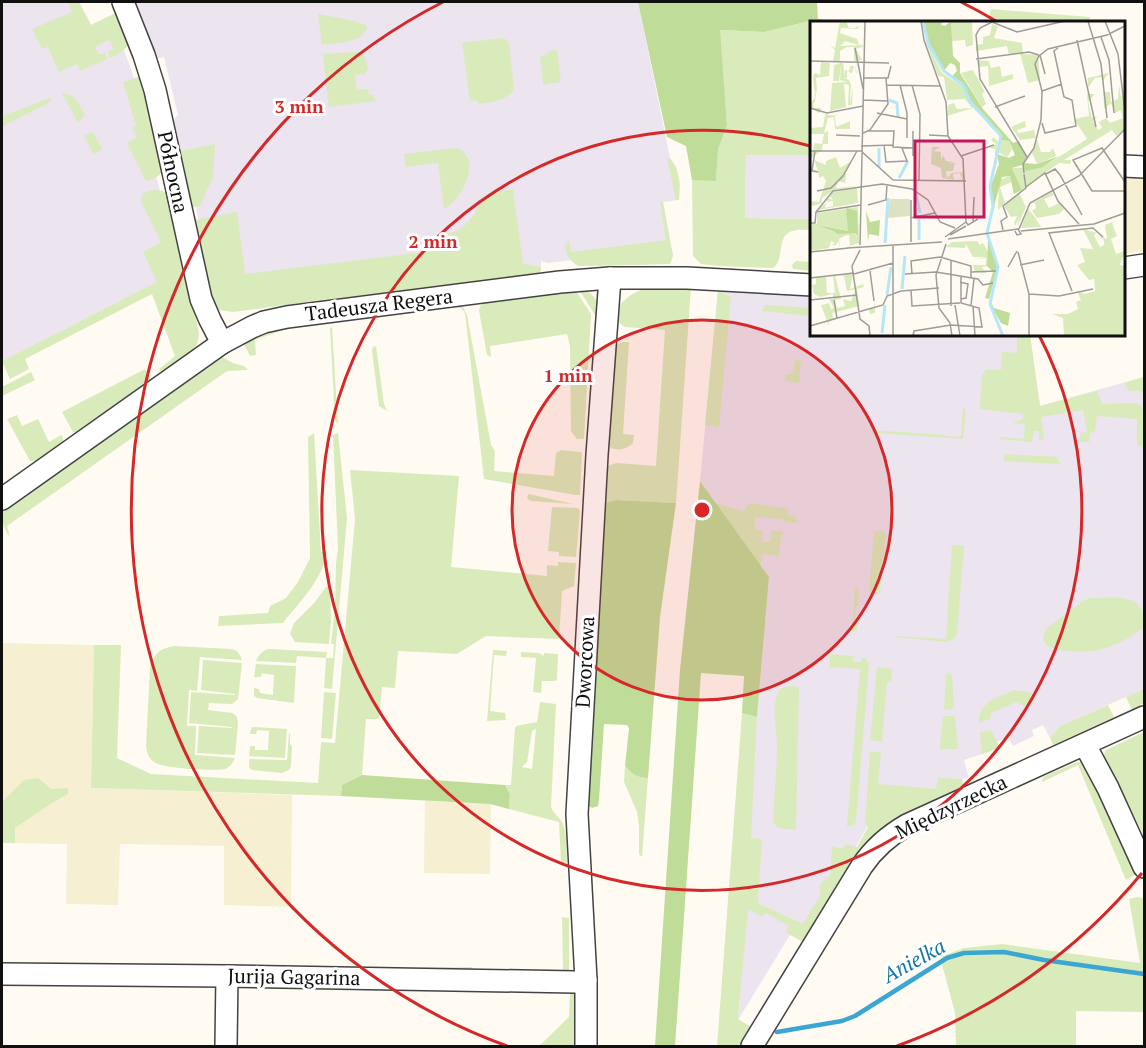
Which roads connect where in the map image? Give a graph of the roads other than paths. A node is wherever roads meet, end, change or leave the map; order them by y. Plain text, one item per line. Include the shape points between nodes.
1 (123, 2) edge
2 (1125, 166) edge
3 (1144, 167) edge
4 (1144, 265) edge
5 (1125, 268) edge
6 (610, 278) junction
7 (810, 285) edge
8 (222, 343) junction
9 (2, 499) edge
10 (1144, 717) edge
11 (1085, 745) junction
12 (1144, 867) edge
13 (2, 974) edge
14 (227, 976) junction
15 (586, 980) junction
16 (226, 1047) edge
17 (586, 1047) edge
18 (752, 1047) edge

1 - 8 street, Północna via 155,90 201,299
2 - 3 street
4 - 5 street
6 - 7 street, Tadeusza Regera
6 - 8 street, Tadeusza Regera via 288,317 264,322
6 - 15 street, Dworcowa via 577,814
8 - 9 street, Tadeusza Regera
10 - 11 street, Międzyrzecka
11 - 12 street
11 - 18 street, Międzyrzecka via 916,820 883,841 862,866
13 - 14 street, Jurija Gagarina
14 - 15 street, Jurija Gagarina
14 - 16 street
15 - 17 street, Dworcowa

